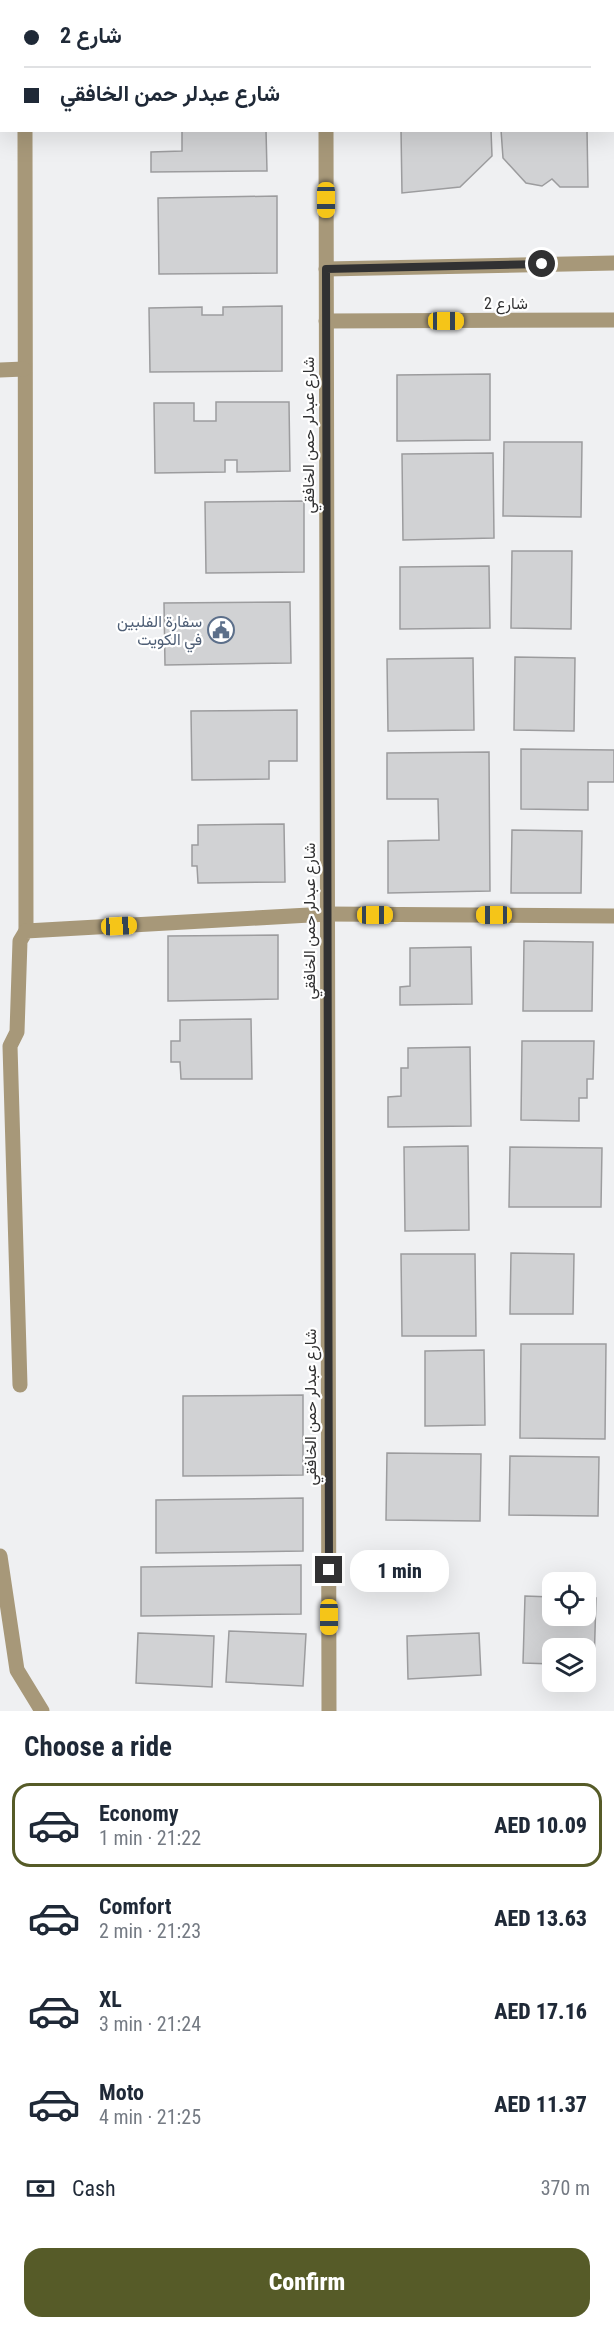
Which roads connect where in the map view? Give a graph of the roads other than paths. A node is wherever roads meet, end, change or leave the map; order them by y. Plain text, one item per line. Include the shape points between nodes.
1 (25, 132) edge
2 (326, 132) edge
3 (614, 263) edge
4 (326, 269) junction
5 (614, 320) edge
6 (326, 321) junction
7 (24, 369) junction
8 (0, 370) edge
9 (327, 914) junction
10 (614, 916) edge
11 (26, 931) junction
12 (5, 1048) edge
13 (20, 1385) dead end
14 (0, 1556) edge
15 (42, 1711) edge
16 (329, 1711) edge

1 - 7 street
2 - 4 street, شارع عبدلر حمن الخافقي
3 - 4 street
4 - 6 street, شارع عبدلر حمن الخافقي
5 - 6 street, شارع 2
6 - 9 street, شارع عبدلر حمن الخافقي
7 - 8 street
7 - 11 street
9 - 10 street
9 - 11 street
9 - 16 street, شارع عبدلر حمن الخافقي
11 - 12 street via 20,941 17,1032
12 - 13 street
14 - 15 street via 17,1670

